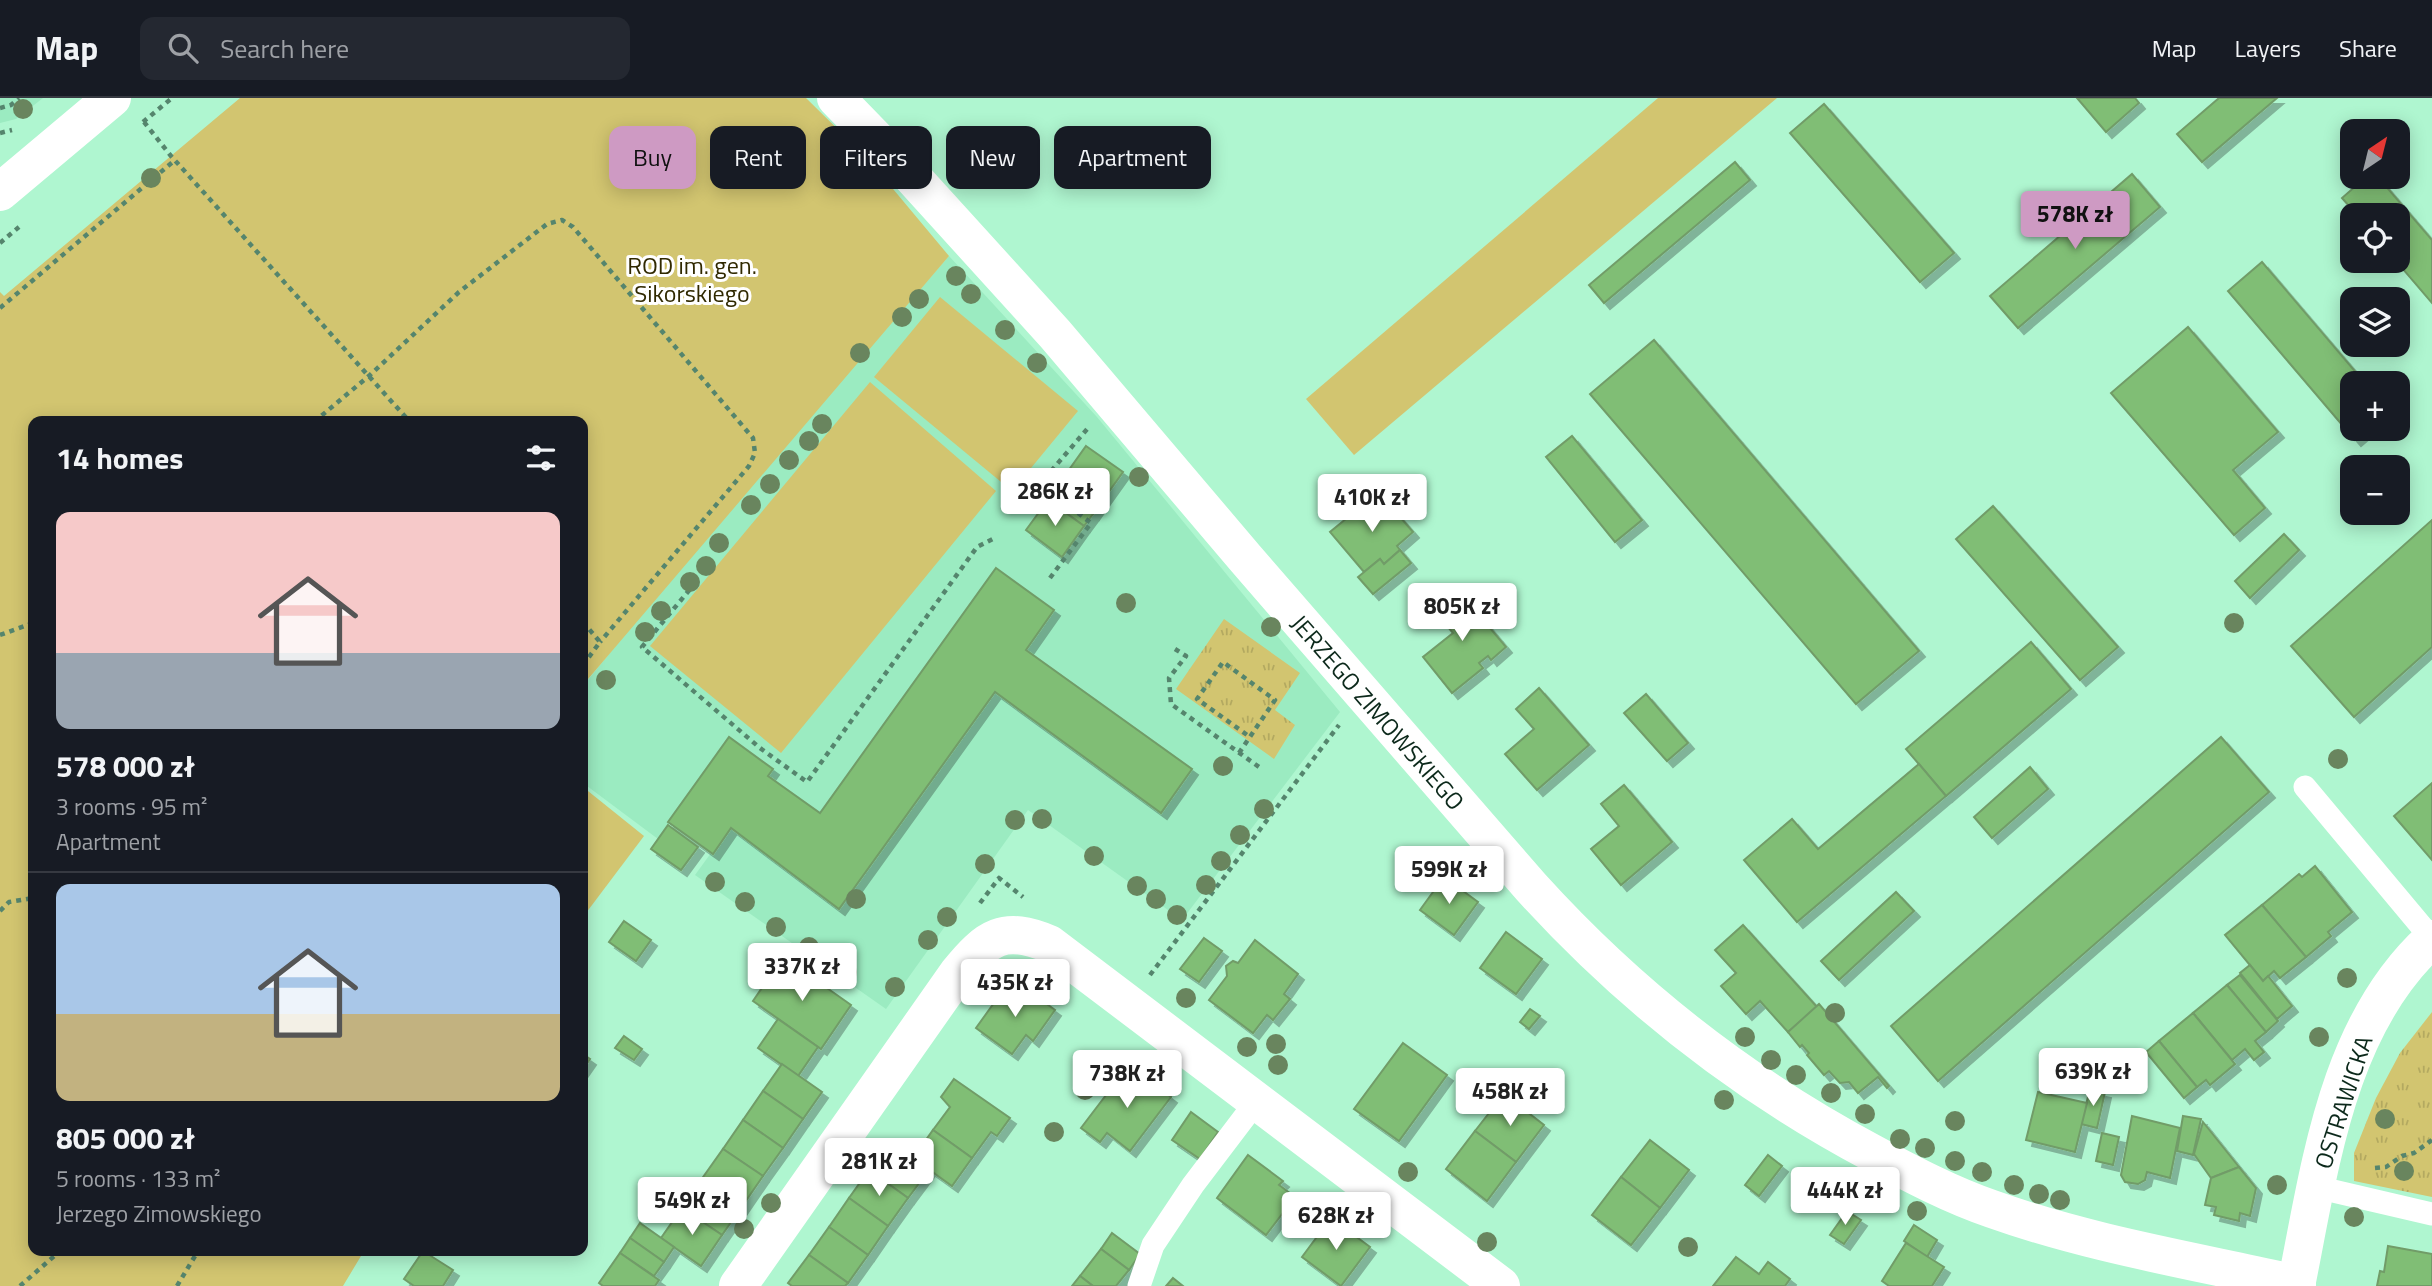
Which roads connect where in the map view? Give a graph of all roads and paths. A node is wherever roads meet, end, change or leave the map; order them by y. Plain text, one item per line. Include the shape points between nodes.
1 (19, 98) edge
2 (112, 98) edge
3 (836, 98) edge
4 (0, 108) edge
5 (144, 121) dead end
6 (175, 160) junction
7 (0, 192) edge
8 (0, 308) edge
9 (370, 375) junction
10 (321, 416) edge
11 (405, 416) edge
12 (1089, 427) dead end
13 (1040, 484) junction
14 (1031, 496) dead end
15 (995, 538) dead end
16 (1050, 578) dead end
17 (696, 582) dead end
18 (28, 625) edge
19 (588, 628) edge
20 (0, 635) edge
21 (600, 642) junction
22 (1175, 649) dead end
23 (588, 658) edge
24 (1337, 727) dead end
25 (1250, 737) junction
26 (1238, 753) junction
27 (1259, 767) dead end
28 (2305, 787) dead end
29 (28, 899) edge
30 (1032, 903) dead end
31 (976, 909) dead end
32 (0, 911) edge
33 (2432, 939) edge
34 (1129, 1003) junction
35 (1256, 1102) junction
36 (2432, 1140) edge
37 (2373, 1168) dead end
38 (2316, 1187) junction
39 (2432, 1213) edge
40 (54, 1256) edge
41 (195, 1256) edge
42 (2296, 1285) edge
43 (20, 1286) edge
44 (177, 1286) edge
45 (738, 1286) edge
46 (1139, 1286) edge
47 (1502, 1286) edge

1 - 4 path
2 - 7 street
3 - 42 street, JERZEGO ZIMOWSKIEGO via 1055,334 1539,896 1624,979 1685,1030 1802,1114 1955,1195 2027,1221
5 - 6 path
6 - 8 path
6 - 9 path
9 - 10 path
9 - 11 path
9 - 21 path via 459,292 547,225 562,220 582,237 753,438 755,453 749,466
12 - 13 path
13 - 14 path
13 - 16 path via 1091,523
15 - 17 path via 977,547 807,782 642,647
18 - 20 path
19 - 21 path
21 - 23 path
22 - 26 path via 1185,656 1169,678 1171,704
24 - 34 path
25 - 25 path via 1275,700 1223,663 1197,699
25 - 26 path
26 - 27 path
28 - 33 lane
29 - 32 path via 9,902
30 - 31 path via 999,878
33 - 38 street, OSTRAWICKA via 2415,954 2375,1010 2337,1104
34 - 35 street
34 - 45 street via 1049,944 1029,935 1006,934 986,944 958,973
35 - 46 lane via 1153,1245
35 - 47 street
36 - 37 path via 2386,1167
38 - 39 lane
38 - 42 street, OSTRAWICKA
40 - 43 path
41 - 44 path

